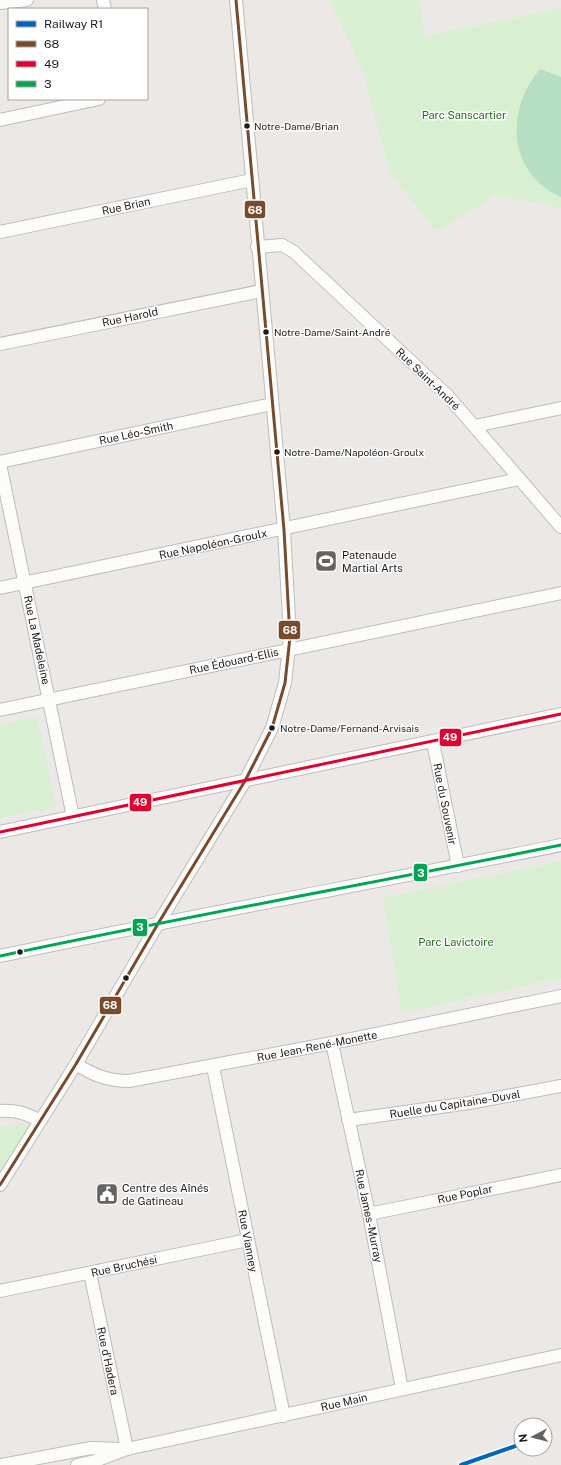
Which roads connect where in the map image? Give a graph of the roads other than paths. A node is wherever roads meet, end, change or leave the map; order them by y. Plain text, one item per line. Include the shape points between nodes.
1 (27, 0) edge
2 (236, 0) edge
3 (0, 3) edge
4 (94, 100) edge
5 (0, 120) edge
6 (252, 180) junction
7 (0, 232) edge
8 (257, 247) junction
9 (261, 291) junction
10 (0, 344) edge
11 (272, 404) junction
12 (561, 408) edge
13 (474, 426) junction
14 (0, 463) edge
15 (519, 479) junction
16 (561, 527) edge
17 (284, 530) junction
18 (25, 583) junction
19 (0, 588) edge
20 (561, 593) edge
21 (290, 650) junction
22 (49, 700) junction
23 (0, 710) edge
24 (561, 714) edge
25 (433, 742) junction
26 (245, 781) junction
27 (73, 817) junction
28 (0, 832) edge
29 (561, 845) edge
30 (458, 866) junction
31 (159, 922) junction
32 (0, 956) edge
33 (561, 996) edge
34 (332, 1043) junction
35 (76, 1064) junction
36 (213, 1066) junction
37 (561, 1086) edge
38 (0, 1111) edge
39 (348, 1120) junction
40 (40, 1121) junction
41 (561, 1174) edge
42 (0, 1185) edge
43 (369, 1214) junction
44 (248, 1240) junction
45 (90, 1273) junction
46 (0, 1291) edge
47 (561, 1355) edge
48 (402, 1389) junction
49 (284, 1416) junction
50 (127, 1449) junction
51 (2, 1465) edge
52 (77, 1465) edge

1 - 3 street
2 - 6 street
4 - 5 street
6 - 7 street, Rue Brian
6 - 8 street
8 - 9 street
8 - 13 street, Rue Saint-André via 282,245 294,252 432,379
9 - 10 street, Rue Harold
9 - 11 street
11 - 14 street, Rue Léo-Smith
11 - 17 street
12 - 13 street
13 - 15 street, Rue Saint-André
14 - 18 street, Rue La Madeleine
15 - 16 street, Rue Saint-André
15 - 17 street, Rue Napoléon-Groulx
17 - 18 street, Rue Napoléon-Groulx
17 - 21 street
18 - 19 street, Rue Napoléon-Groulx
18 - 22 street, Rue La Madeleine
20 - 21 street, Rue Édouard-Ellis
21 - 22 street, Rue Édouard-Ellis
21 - 26 street via 278,712 266,743
22 - 23 street, Rue Édouard-Ellis
22 - 27 street, Rue La Madeleine
24 - 25 street
25 - 26 street
25 - 30 street, Rue du Souvenir
26 - 27 street
26 - 31 street
27 - 28 street
29 - 30 street
30 - 31 street
31 - 32 street
31 - 35 street
33 - 34 street, Rue Jean-René-Monette
34 - 36 street, Rue Jean-René-Monette
34 - 39 street, Rue James-Murray
35 - 36 street, Rue Jean-René-Monette via 91,1074 119,1081
35 - 40 street
36 - 44 street, Rue Vianney
37 - 39 street, Ruelle du Capitaine-Duval via 469,1103
38 - 40 street via 14,1110
39 - 43 street, Rue James-Murray
40 - 42 street
41 - 43 street, Rue Poplar
43 - 48 street, Rue James-Murray
44 - 45 street, Rue Bruchési
44 - 49 street, Rue Vianney
45 - 46 street, Rue Bruchési
45 - 50 street, Rue d'Hadera
47 - 48 street, Rue Main
48 - 49 street, Rue Main
49 - 50 street, Rue Main
50 - 51 street, Rue Main via 91,1448
50 - 52 street, Rue Main via 95,1462

